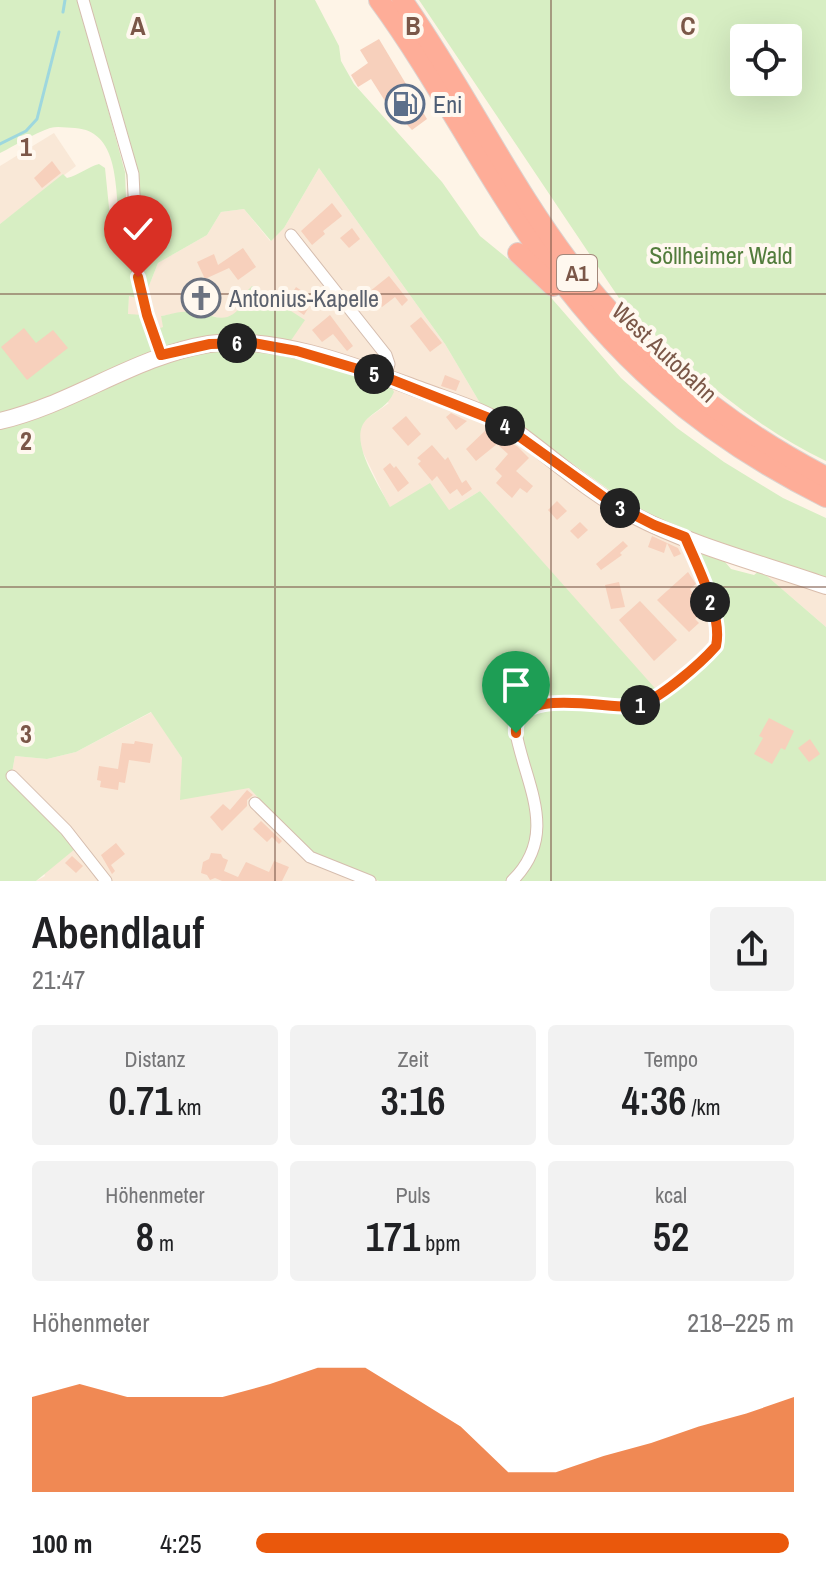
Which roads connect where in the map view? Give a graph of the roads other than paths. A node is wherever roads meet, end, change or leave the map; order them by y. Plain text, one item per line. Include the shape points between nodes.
1 (83, 0) edge
2 (379, 0) edge
3 (402, 0) edge
4 (291, 235) dead end
5 (518, 253) dead end
6 (576, 301) junction
7 (161, 355) junction
8 (385, 377) junction
9 (0, 421) edge
10 (826, 477) edge
11 (826, 497) edge
12 (685, 537) junction
13 (826, 586) edge
14 (12, 776) dead end
15 (255, 803) dead end
16 (106, 881) edge
17 (370, 881) edge
18 (512, 881) edge

1 - 7 street via 133,174 138,277
2 - 6 highway, West Autobahn / A1
3 - 10 highway, West Autobahn / A1 via 549,234 614,316 705,403
4 - 8 street via 386,355
5 - 6 highway via 560,294
6 - 11 highway, West Autobahn / A1 via 607,338 689,413 769,467
7 - 8 street via 210,344 253,343
7 - 9 street via 33,413
8 - 12 street via 499,422 615,505
12 - 13 street
12 - 18 street via 706,585 716,645 649,701 635,706 548,704 522,716 515,728 537,827 533,850
14 - 16 street via 66,830
15 - 17 street via 310,857

